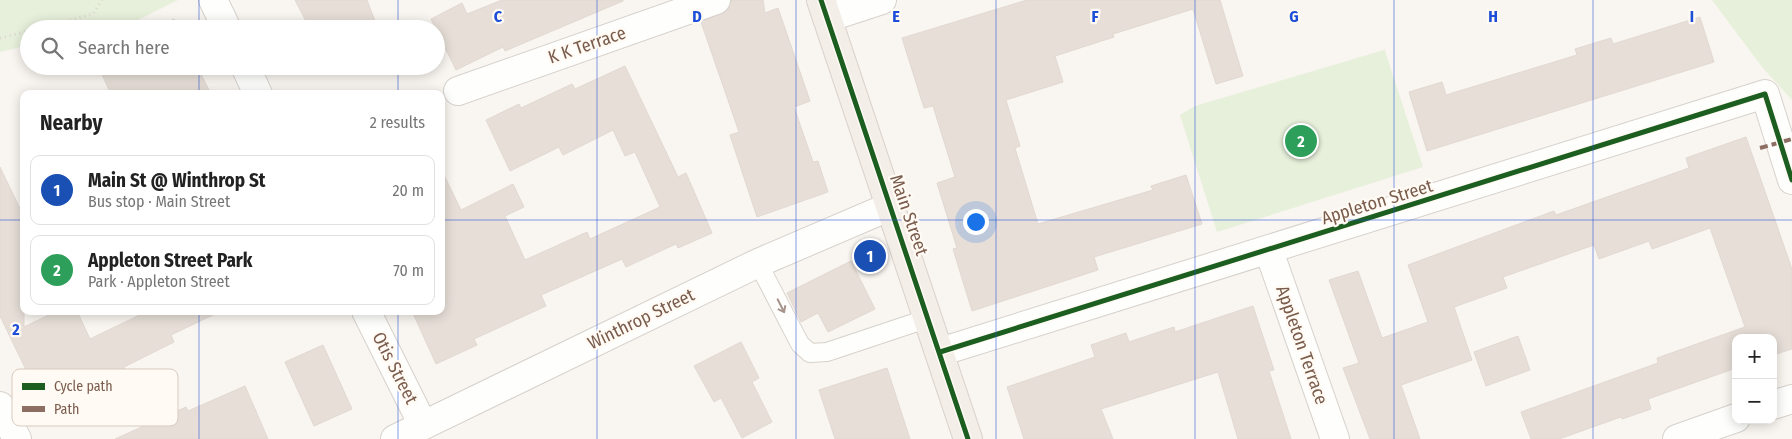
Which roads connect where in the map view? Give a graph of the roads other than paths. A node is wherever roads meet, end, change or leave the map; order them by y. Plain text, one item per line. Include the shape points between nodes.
1 (213, 0) edge
2 (716, 0) edge
3 (882, 0) edge
4 (824, 9) edge
5 (223, 20) edge
6 (249, 75) edge
7 (256, 90) edge
8 (458, 91) dead end
9 (1792, 180) edge
10 (891, 206) junction
11 (1269, 250) junction
12 (758, 263) junction
13 (368, 315) edge
14 (929, 318) junction
15 (940, 352) junction
16 (1792, 399) edge
17 (1777, 404) edge
18 (0, 406) edge
19 (1732, 419) edge
20 (423, 425) junction
21 (17, 439) edge
22 (395, 439) edge
23 (968, 439) edge
24 (1335, 439) edge
25 (1677, 439) edge

1 - 5 street
2 - 8 street, K K Terrace
3 - 4 street
4 - 10 main road, Main Street
6 - 7 street
9 - 11 street, Appleton Street via 1764,94
10 - 12 street, Winthrop Street
10 - 14 main road, Main Street
11 - 15 street, Appleton Street
11 - 24 street, Appleton Terrace
12 -> 14 lane via 800,344 810,353 827,352
12 - 20 street, Winthrop Street
13 - 20 street, Otis Street
14 - 15 main road, Main Street
15 - 23 main road, Main Street
16 - 17 street
18 - 21 street
19 - 25 street
20 - 22 street, Winthrop Street

